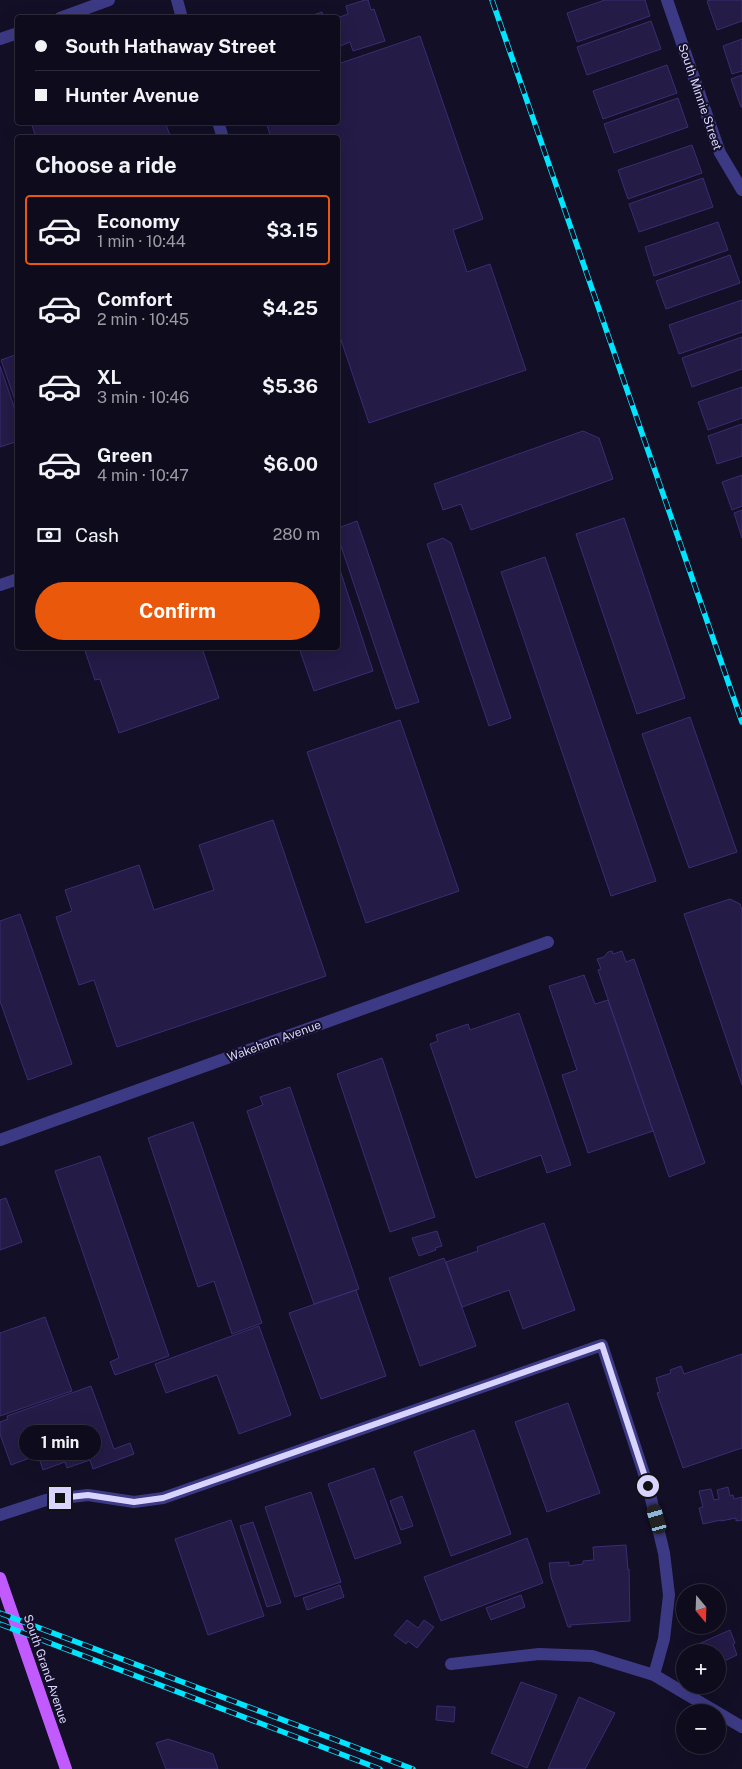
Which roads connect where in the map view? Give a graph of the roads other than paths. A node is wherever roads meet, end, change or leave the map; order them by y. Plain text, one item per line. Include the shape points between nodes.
1 (109, 0) edge
2 (177, 0) edge
3 (667, 0) edge
4 (68, 15) edge
5 (181, 15) edge
6 (15, 34) edge
7 (0, 39) edge
8 (742, 190) edge
9 (15, 580) edge
10 (0, 585) edge
11 (548, 942) dead end
12 (0, 1140) edge
13 (0, 1515) edge
14 (0, 1578) edge
15 (451, 1664) dead end
16 (654, 1675) junction
17 (742, 1727) edge
18 (66, 1769) edge

1 - 4 street
2 - 5 street
3 - 8 street, South Minnie Street via 720,153
6 - 7 street
9 - 10 street
11 - 12 street, Wakeham Avenue
13 - 16 street via 46,1500 88,1495 134,1502 163,1498 602,1345 648,1486 664,1553 670,1595 664,1639
14 - 18 main road, South Grand Avenue
15 - 16 street via 539,1654 592,1656
16 - 17 street

